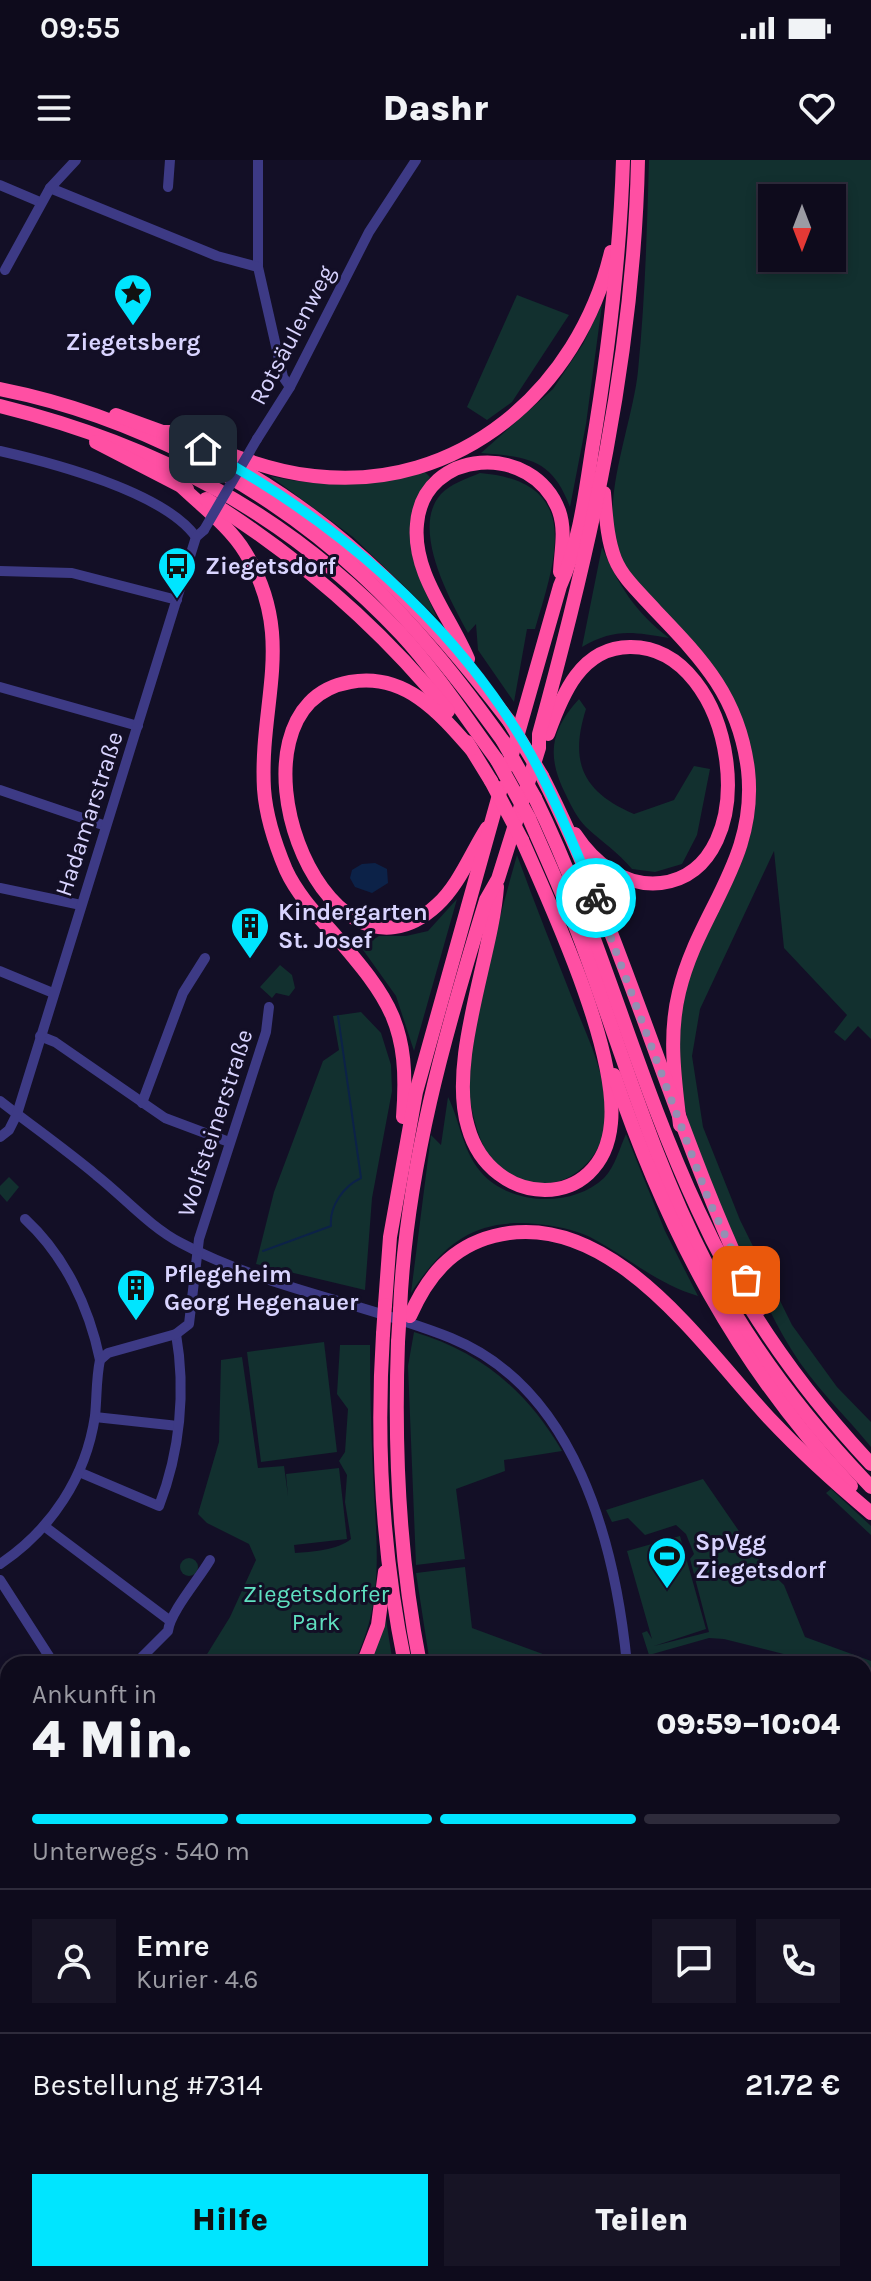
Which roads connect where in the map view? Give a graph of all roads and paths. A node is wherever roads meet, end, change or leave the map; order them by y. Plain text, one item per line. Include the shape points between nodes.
1 (76, 160) edge
2 (170, 160) edge
3 (258, 160) edge
4 (416, 160) edge
5 (623, 160) edge
6 (638, 160) edge
7 (66, 165) edge
8 (0, 185) edge
9 (168, 187) dead end
10 (50, 188) junction
11 (40, 202) junction
12 (621, 209) junction
13 (258, 267) junction
14 (5, 270) dead end
15 (290, 387) junction
16 (0, 389) edge
17 (0, 406) edge
18 (66, 406) junction
19 (45, 418) junction
20 (163, 432) junction
21 (0, 451) edge
22 (602, 481) junction
23 (182, 487) junction
24 (200, 533) junction
25 (0, 571) edge
26 (560, 586) junction
27 (177, 600) junction
28 (474, 674) junction
29 (0, 687) edge
30 (138, 726) junction
31 (539, 748) junction
32 (471, 749) junction
33 (0, 790) edge
34 (559, 809) junction
35 (491, 821) junction
36 (106, 826) junction
37 (498, 879) junction
38 (0, 888) edge
39 (81, 905) junction
40 (205, 958) dead end
41 (0, 971) edge
42 (53, 993) junction
43 (269, 1007) dead end
44 (595, 1026) junction
45 (40, 1036) junction
46 (0, 1101) edge
47 (142, 1103) junction
48 (17, 1114) junction
49 (680, 1125) junction
50 (0, 1137) edge
51 (229, 1142) junction
52 (404, 1152) junction
53 (25, 1219) dead end
54 (198, 1250) junction
55 (405, 1313) junction
56 (176, 1334) junction
57 (772, 1343) junction
58 (100, 1360) junction
59 (95, 1417) junction
60 (178, 1426) junction
61 (871, 1464) edge
62 (79, 1472) junction
63 (871, 1487) edge
64 (871, 1504) edge
65 (871, 1513) edge
66 (44, 1526) junction
67 (388, 1545) junction
68 (210, 1560) dead end
69 (0, 1564) edge
70 (0, 1580) edge
71 (169, 1620) junction
72 (49, 1656) edge
73 (143, 1656) edge
74 (366, 1656) edge
75 (404, 1656) edge
76 (419, 1656) edge
77 (626, 1656) edge

1 - 7 street
2 - 9 street
3 - 13 street
4 - 15 street, Rotsäulenweg via 369,232
5 - 12 highway
6 - 22 highway via 626,320
7 - 10 street
8 - 11 street
10 - 11 street
10 - 13 street via 217,256
11 - 14 street
12 - 20 highway via 600,291 562,364 509,420 451,453 387,474 313,476 254,463
12 - 26 highway via 595,433 569,565
13 - 15 street via 283,377
15 - 24 street, Rotsäulenweg, bridge
16 - 18 highway
17 - 19 highway
18 - 20 highway via 80,404
18 - 57 highway, bridge via 207,466 300,524 394,606 503,741 583,903 690,1192 731,1276
19 - 23 highway
19 - 63 highway, bridge via 132,446 250,509 320,559 401,634 497,760 529,818 584,949 658,1157 706,1262 771,1368
20 - 28 highway via 242,470 314,517 387,577
21 - 24 street via 102,479
22 - 31 highway
22 - 49 highway via 615,560 714,674 738,725 748,769 738,862 679,992 672,1063
23 - 32 highway via 307,568 368,621 447,710
23 - 52 highway via 245,551 262,587 275,659 264,758 267,812 298,891 378,987 399,1028 405,1059
24 - 27 street, Hadamarstraße
25 - 27 street via 72,573
26 - 28 highway via 563,538 558,511 529,473 512,464 479,462 462,466 436,484 420,508 418,545 431,585
26 - 35 highway
27 - 30 street, Hadamarstraße
28 - 34 highway, bridge via 509,721
29 - 30 street
30 - 36 street, Hadamarstraße
31 - 34 highway via 578,671 594,657 624,647 658,651 685,667 696,679 722,736 726,810 711,849 683,876 659,883 627,880 594,858
31 - 37 highway
32 - 35 highway via 439,711 409,691 374,680 337,684 311,702 294,729 287,779 294,834 315,879 336,905 362,921 390,925 412,921 437,905
32 - 44 highway, bridge via 549,900
33 - 36 street
34 - 49 highway
35 - 52 highway via 432,1029
36 - 39 street, Hadamarstraße
37 - 44 highway via 470,1028 465,1099 476,1148 499,1177 520,1188 552,1190 580,1180 603,1157 611,1097
37 - 55 highway via 486,900 432,1089 410,1208
38 - 39 street
39 - 42 street, Hadamarstraße
40 - 47 street via 183,993
41 - 42 street
42 - 45 street, Hadamarstraße
43 - 51 street, Wolfsteinerstraße via 266,1032
44 - 64 highway via 664,1208 718,1312 794,1422
45 - 47 street
45 - 48 street, Hadamarstraße
46 - 48 street
47 - 51 street via 165,1118
48 - 50 street
48 - 54 street via 167,1235
49 - 57 highway
51 - 54 street, Wolfsteinerstraße
52 - 67 highway, bridge via 390,1237 383,1334 381,1451
53 - 58 street via 70,1275
54 - 56 street, Wolfsteinerstraße via 192,1317
54 - 77 street via 453,1339 520,1385 568,1450 608,1545
55 - 65 highway via 437,1269 468,1245 521,1232 567,1239 616,1264 657,1295 772,1421
55 - 76 highway, bridge via 398,1342 396,1449
56 - 58 street via 108,1353
56 - 60 street
57 - 61 highway
58 - 59 street
59 - 60 street
59 - 62 street
60 - 62 street via 159,1506
62 - 66 street via 65,1501
66 - 69 street
66 - 71 street
67 - 74 highway via 378,1625
67 - 75 highway
68 - 71 street
70 - 72 street
71 - 73 street via 168,1631

